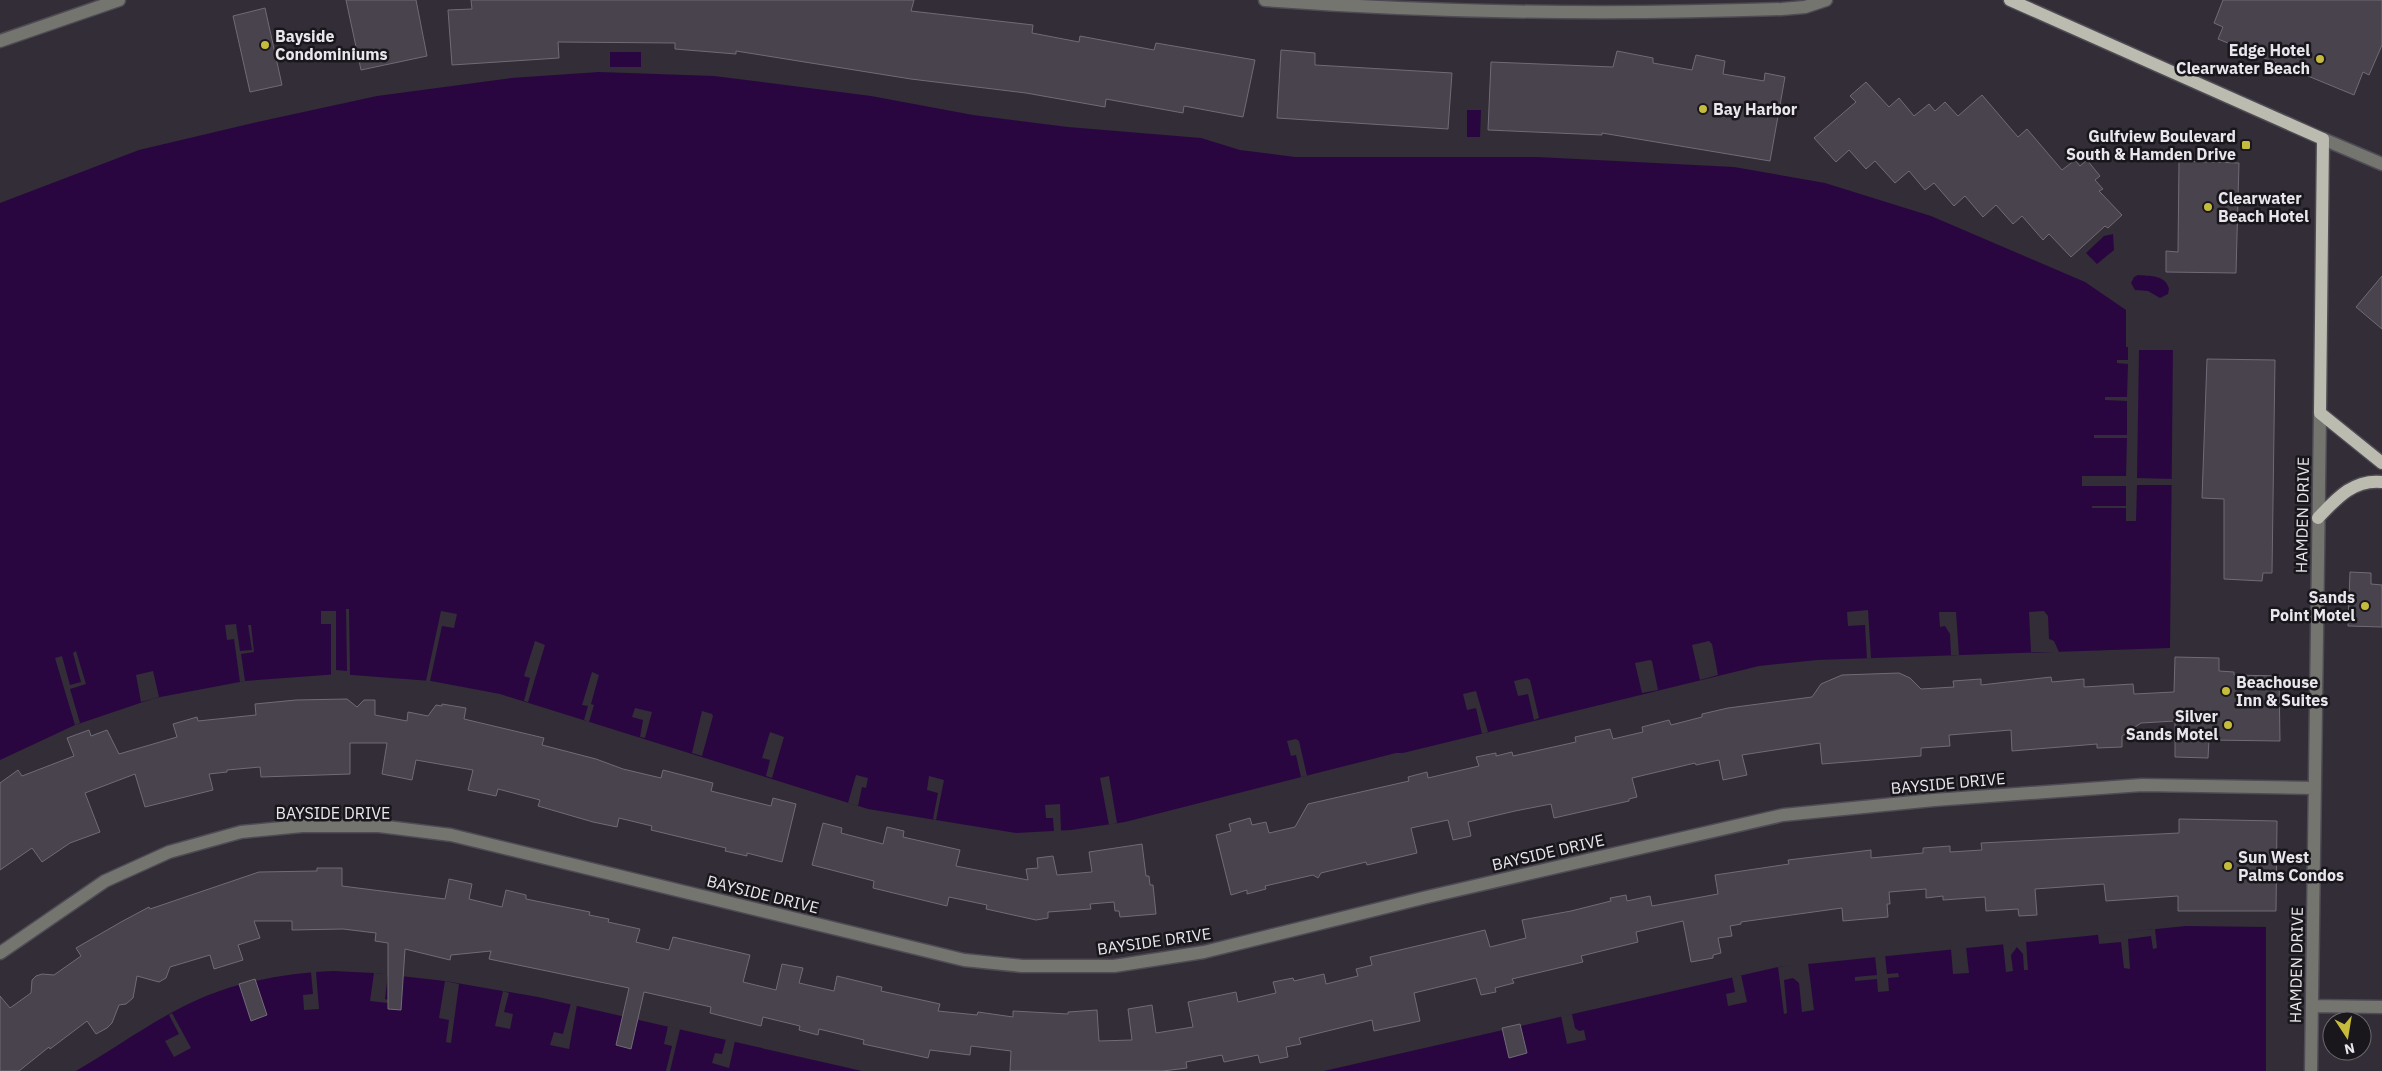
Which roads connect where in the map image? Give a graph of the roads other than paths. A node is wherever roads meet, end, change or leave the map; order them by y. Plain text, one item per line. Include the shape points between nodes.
1 (119, 0) edge
2 (1265, 0) edge
3 (1826, 0) edge
4 (2010, 0) edge
5 (0, 41) edge
6 (2323, 138) junction
7 (2382, 164) edge
8 (2320, 413) junction
9 (2382, 463) edge
10 (2382, 482) edge
11 (2318, 518) junction
12 (2314, 788) junction
13 (0, 953) edge
14 (2312, 1006) junction
15 (2382, 1007) edge
16 (2311, 1071) edge

1 - 5 street
2 - 3 street via 1468,11 1578,13 1782,9 1805,7
4 - 6 main road
6 - 7 street
6 - 8 main road, HAMDEN DRIVE
8 - 9 main road
8 - 11 street, HAMDEN DRIVE
10 - 11 main road via 2357,485 2340,495
11 - 12 street, HAMDEN DRIVE
12 - 13 street, BAYSIDE DRIVE via 2142,785 1783,814 1204,952 1114,966 1022,966 964,960 451,835 379,826 302,826 241,832 169,852 105,881
12 - 14 street, HAMDEN DRIVE
14 - 15 street
14 - 16 street, HAMDEN DRIVE

